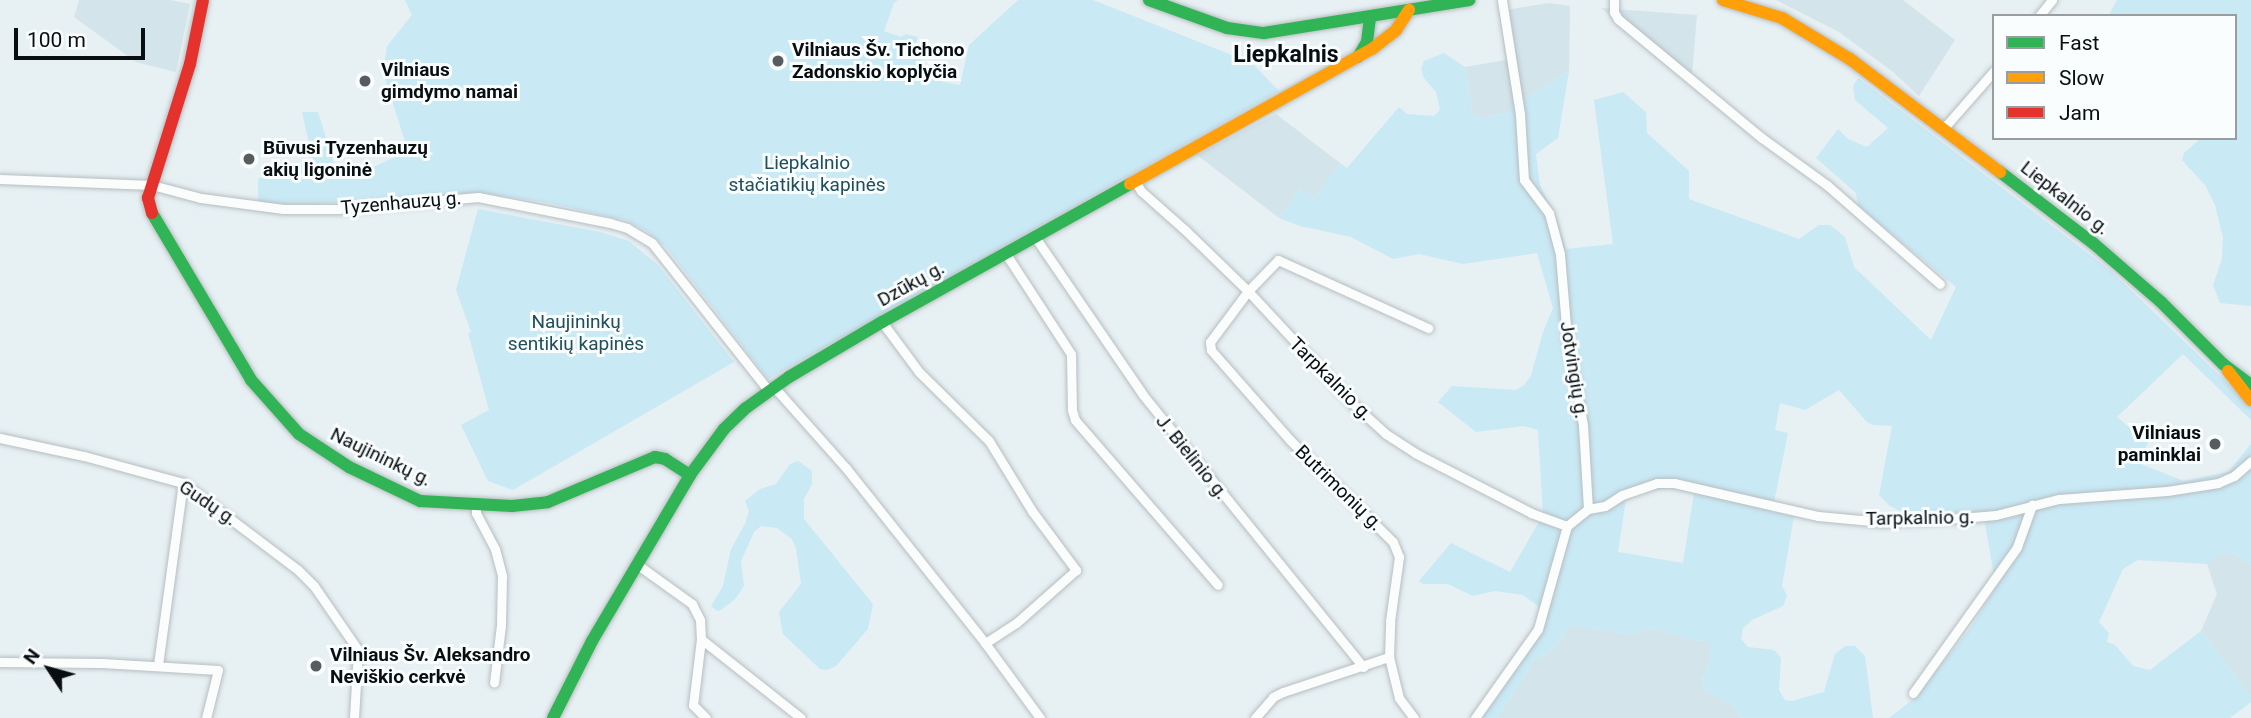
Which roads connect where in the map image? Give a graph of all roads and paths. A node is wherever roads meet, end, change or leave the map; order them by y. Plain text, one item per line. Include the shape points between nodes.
1 (203, 0) edge
2 (1149, 0) edge
3 (1469, 0) edge
4 (1502, 0) edge
5 (1614, 0) edge
6 (1723, 0) edge
7 (2052, 0) edge
8 (1409, 10) junction
9 (2041, 14) edge
10 (1370, 17) junction
11 (1358, 57) junction
12 (1992, 73) edge
13 (1943, 129) junction
14 (0, 179) edge
15 (1135, 181) junction
16 (152, 185) junction
17 (1035, 237) junction
18 (1006, 254) junction
19 (1940, 284) dead end
20 (1248, 291) junction
21 (882, 322) junction
22 (1428, 328) dead end
23 (2223, 364) junction
24 (2251, 385) edge
25 (771, 388) junction
26 (2251, 400) edge
27 (0, 438) edge
28 (2251, 461) edge
29 (690, 475) junction
30 (183, 483) junction
31 (2032, 505) junction
32 (476, 506) junction
33 (1588, 509) junction
34 (1567, 526) junction
35 (638, 565) junction
36 (1218, 585) dead end
37 (701, 639) junction
38 (985, 643) junction
39 (1389, 657) junction
40 (0, 662) edge
41 (158, 665) junction
42 (1363, 667) junction
43 (494, 683) dead end
44 (1913, 693) dead end
45 (206, 718) edge
46 (354, 718) edge
47 (553, 718) edge
48 (706, 718) edge
49 (801, 718) edge
50 (1040, 718) edge
51 (1255, 718) edge
52 (1414, 718) edge
53 (1475, 718) edge

1 - 16 street via 190,64
2 - 10 street via 1196,19 1251,32
3 - 8 street
4 - 33 street, Jotvingių g. via 1520,114 1524,180 1549,213 1560,254 1567,338 1583,425
5 - 19 street via 1618,19 1762,138 1828,185
6 - 13 street, Liepkalnio g. via 1782,18 1826,42
7 - 9 street
8 - 10 street
8 - 11 street, Dzūkų g. via 1391,35
10 - 11 street via 1367,42
11 - 15 street, Dzūkų g.
12 - 13 street
13 - 23 street, Liepkalnio g. via 2125,269
14 - 16 street, Tyzenhauzų g.
15 - 17 street, Dzūkų g.
15 - 20 street, Tarpkalnio g.
16 - 25 street, Tyzenhauzų g. via 201,198 283,209 478,197 627,228 664,255
16 - 32 street, Naujininkų g. via 151,210 234,354 299,434 342,463 412,497 438,505
17 - 18 street, Dzūkų g.
17 - 42 street, J. Bielinio g. via 1143,395
18 - 21 street, Dzūkų g.
18 - 36 street via 1071,354 1076,420
20 - 22 street via 1273,262 1281,261
20 - 34 street, Tarpkalnio g. via 1387,434 1531,513
20 - 39 street, Butrimonių g. via 1209,342 1211,350 1315,468 1393,542 1399,557
21 - 25 street, Dzūkų g.
21 - 38 street via 919,372 989,441 1076,570 1016,623
23 - 24 street, Liepkalnio g.
23 - 26 street, Liepkalnio g.
25 - 29 street, Dzūkų g. via 724,429
25 - 38 street, Tyzenhauzų g. via 846,467
27 - 30 street, Gudų g.
28 - 31 street, Tarpkalnio g. via 2218,483
29 - 32 street, Naujininkų g. via 655,457 548,502
29 - 35 street, Dzūkų g.
30 - 41 street
30 - 46 street, Gudų g. via 310,580 354,640 360,657
31 - 33 street, Tarpkalnio g. via 1996,516 1882,522 1818,516 1657,483
31 - 44 street via 2017,547
32 - 43 street via 502,576
33 - 34 street
34 - 53 street via 1538,629
35 - 37 street via 692,604 700,620
35 - 47 street, Dzūkų g.
37 - 48 street via 693,705
37 - 49 street
38 - 50 street, Tyzenhauzų g.
39 - 42 street
39 - 52 street, Butrimonių g. via 1399,698
40 - 41 street
41 - 45 street via 218,670
42 - 51 street via 1283,692

